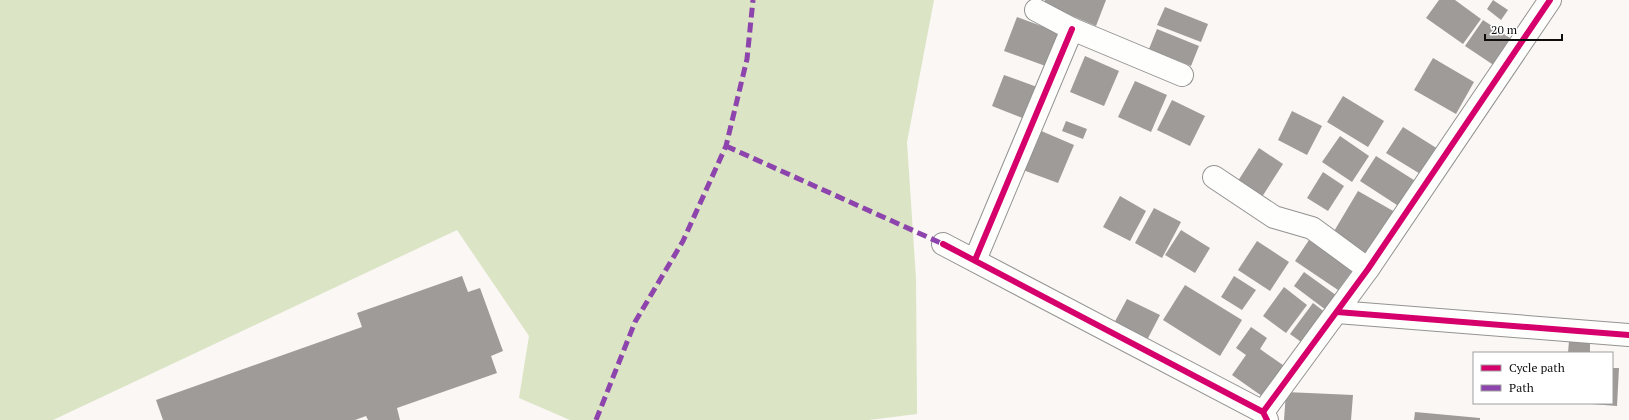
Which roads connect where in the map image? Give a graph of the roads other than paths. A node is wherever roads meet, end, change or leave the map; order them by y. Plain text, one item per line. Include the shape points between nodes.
1 (1550, 0) edge
2 (1036, 10) dead end
3 (1072, 29) junction
4 (1182, 75) dead end
5 (1214, 177) dead end
6 (943, 244) dead end
7 (974, 260) junction
8 (1368, 269) junction
9 (1337, 312) junction
10 (1629, 335) edge
11 (1265, 416) edge

1 - 8 street
2 - 3 street
3 - 4 street
3 - 7 street
5 - 8 street via 1274,218 1312,228
6 - 7 street
7 - 11 street
8 - 9 street
9 - 10 street
9 - 11 street

